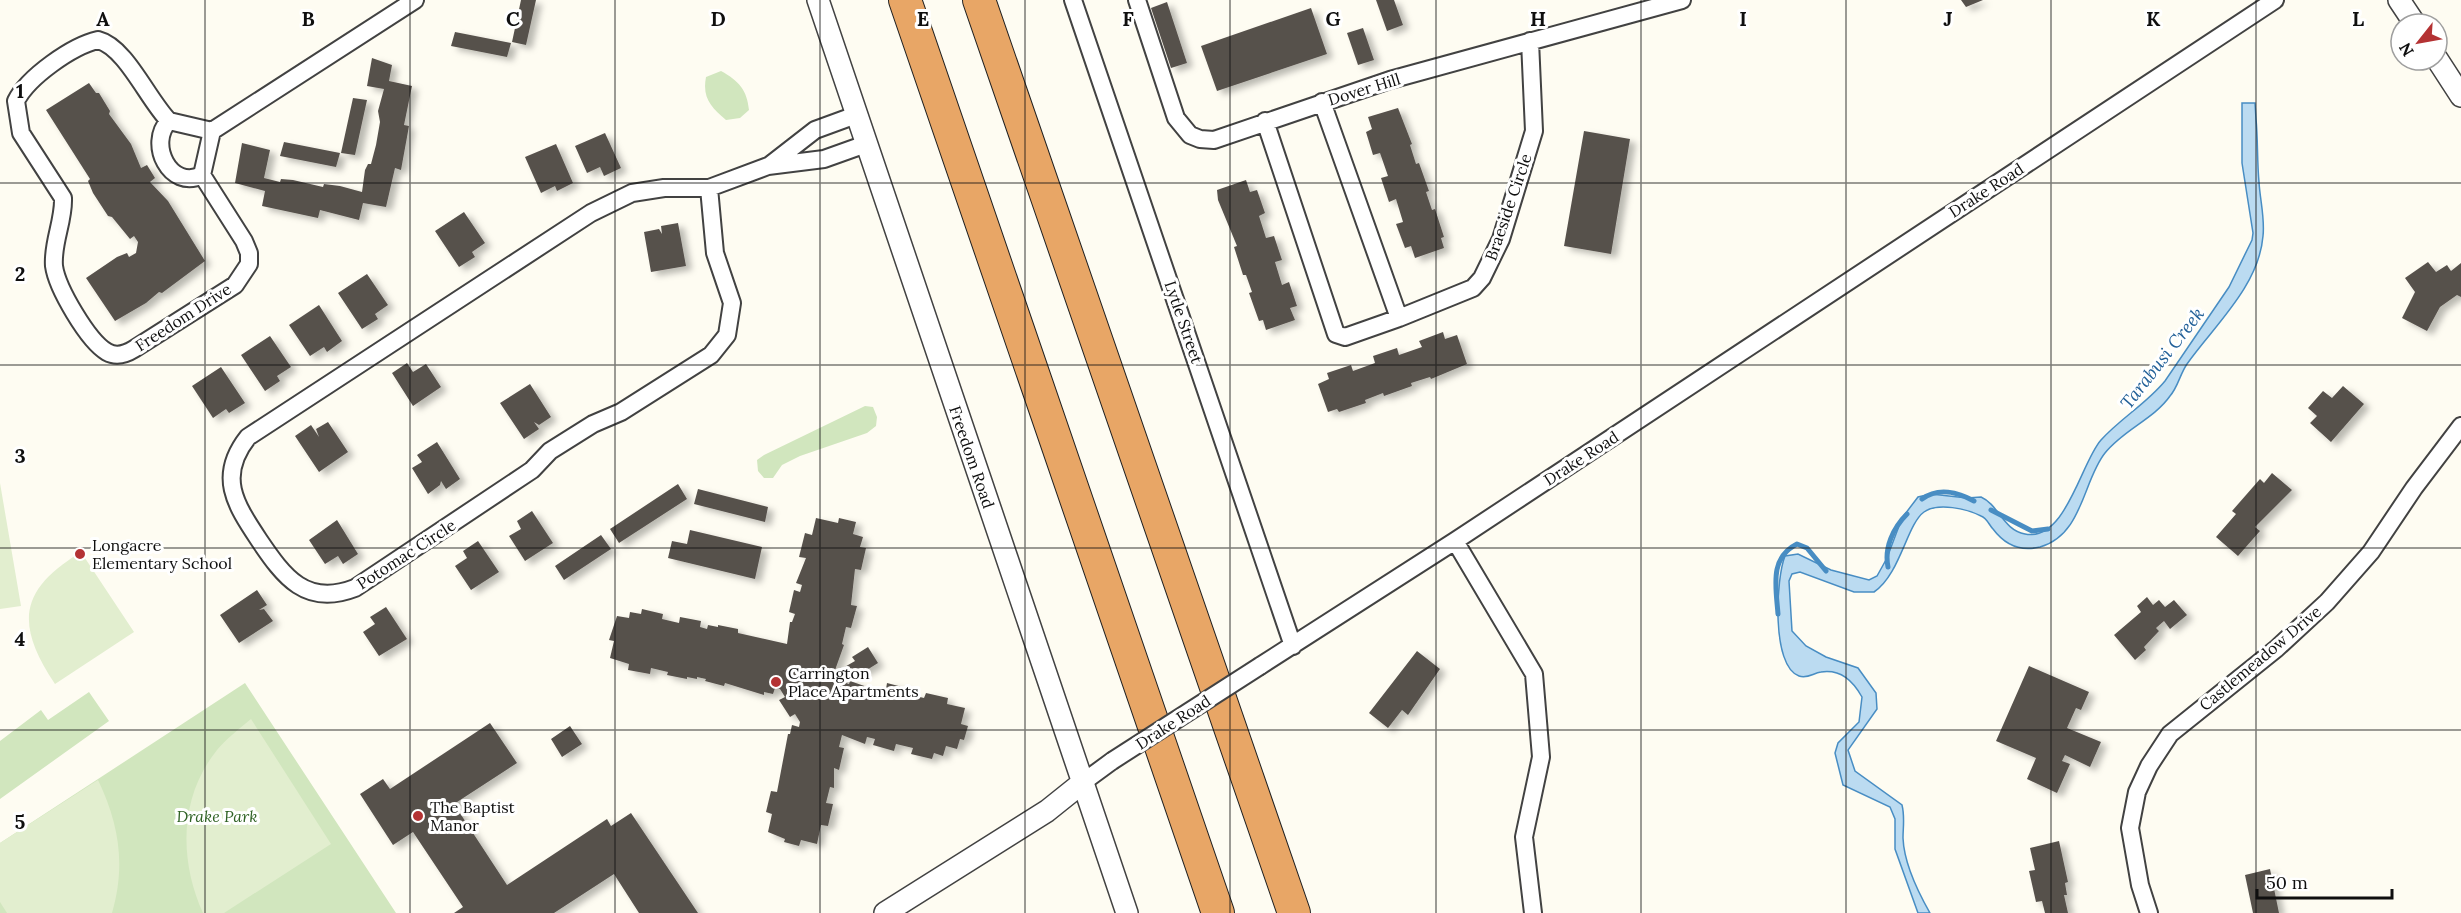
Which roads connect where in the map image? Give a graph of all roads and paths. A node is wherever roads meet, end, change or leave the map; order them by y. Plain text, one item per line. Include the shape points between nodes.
1 (415, 0) edge
2 (818, 0) edge
3 (905, 0) edge
4 (979, 0) edge
5 (1073, 0) edge
6 (1137, 0) edge
7 (1682, 0) edge
8 (2275, 0) edge
9 (1642, 5) edge
10 (1530, 41) junction
11 (2445, 72) edge
12 (2461, 96) edge
13 (1322, 102) junction
14 (856, 115) junction
15 (169, 121) junction
16 (1265, 122) junction
17 (212, 131) junction
18 (866, 144) junction
19 (768, 166) junction
20 (202, 175) junction
21 (709, 188) junction
22 (1399, 318) junction
23 (2461, 426) edge
24 (1455, 541) junction
25 (1293, 646) junction
26 (1082, 783) junction
27 (885, 913) edge
28 (1127, 913) edge
29 (1218, 913) edge
30 (1294, 913) edge
31 (1533, 913) edge
32 (2149, 913) edge

1 - 17 street
2 - 14 street, Freedom Road
3 - 29 highway
4 - 30 highway
5 - 25 street, Lytle Street
6 - 16 street, Dover Hill via 1181,127 1200,139 1214,140
7 - 9 street, Dover Hill
8 - 24 street, Drake Road
9 - 10 street, Dover Hill
10 - 13 street, Dover Hill
10 - 22 street, Braeside Circle via 1534,131 1501,239 1473,288
11 - 12 street
13 - 16 street, Dover Hill
13 - 22 street
14 - 18 street, Freedom Road
14 - 19 street, Potomac Circle via 815,130
15 - 17 street
15 - 20 street via 159,147 166,165 180,176
15 - 20 street, Freedom Drive via 115,48 98,40 83,45 30,80 16,101 21,133 63,198 54,254 59,283 96,342 108,352 118,355 134,350 235,285 249,264 244,241
16 - 22 street, Braeside Circle via 1336,334 1345,338
17 - 20 street
18 - 19 street, Potomac Circle via 824,159
18 - 26 street, Freedom Road
19 - 21 street, Potomac Circle
21 - 21 street, Potomac Circle via 632,193 591,213 248,437 231,469 234,497 285,576 313,593 343,593 355,588 532,470 550,451 711,356 727,335 732,303 715,253
23 - 32 street, Castlemeadow Drive via 2371,552 2327,602 2276,649 2170,734 2149,765 2137,792 2130,828
24 - 25 street, Drake Road
24 - 31 street via 1534,674 1541,757 1524,837
25 - 26 street, Drake Road, bridge
26 - 27 street, Drake Road via 1047,811
26 - 28 street, Freedom Road

